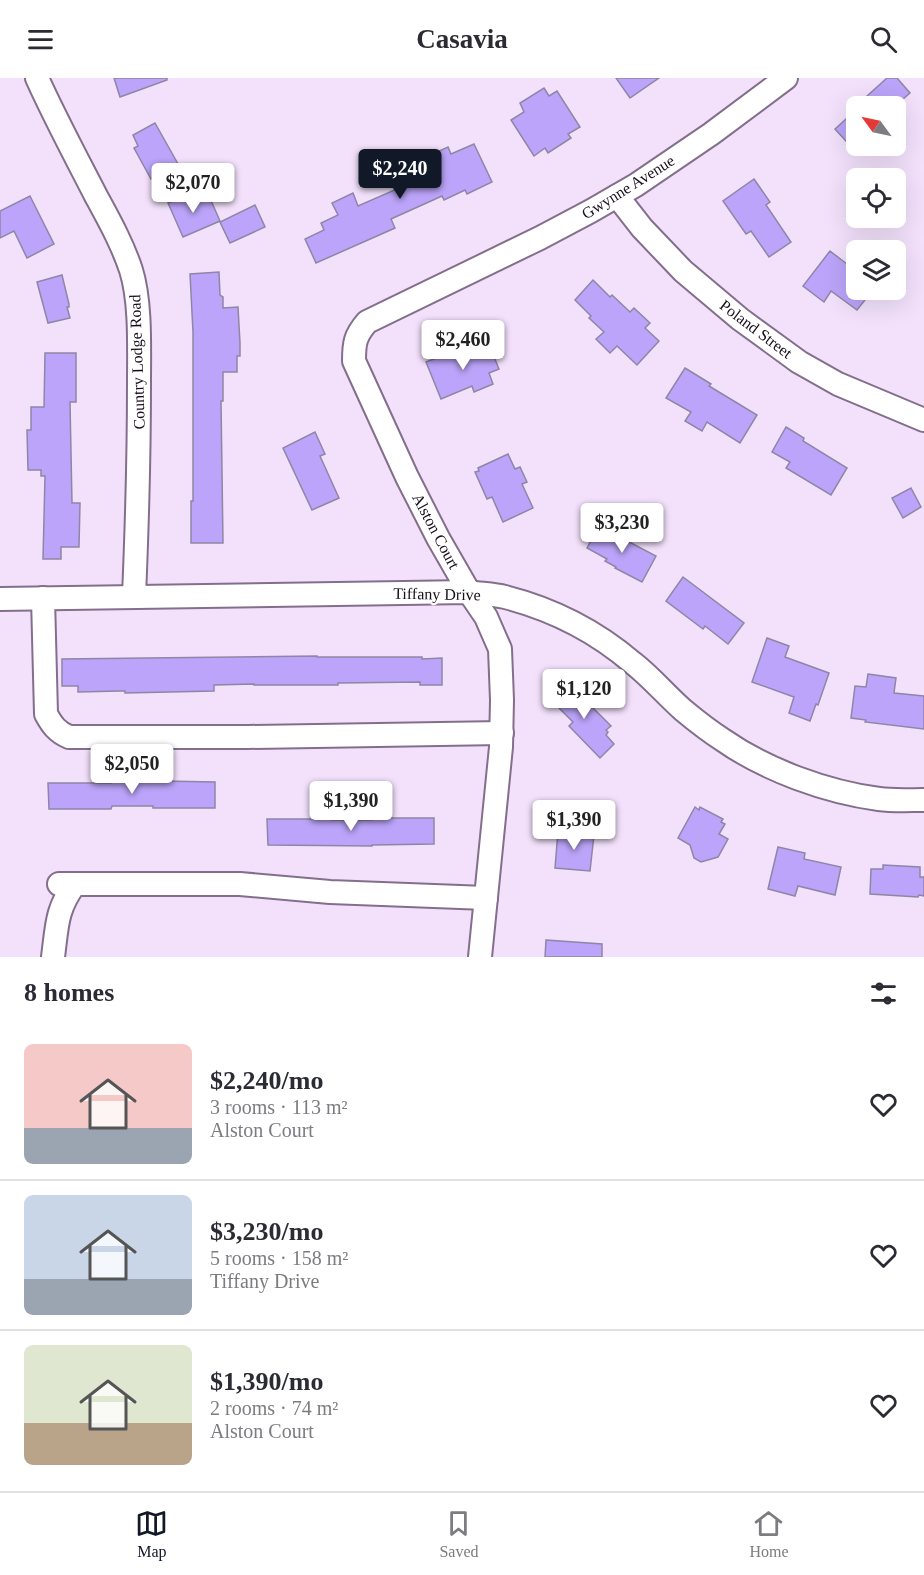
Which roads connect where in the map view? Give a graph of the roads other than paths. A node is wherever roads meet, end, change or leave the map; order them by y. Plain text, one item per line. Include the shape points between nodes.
1 (37, 78) edge
2 (786, 78) edge
3 (617, 196) junction
4 (459, 276) joint
5 (924, 420) edge
6 (469, 592) junction
7 (134, 596) junction
8 (43, 598) junction
9 (0, 599) edge
10 (502, 733) junction
11 (924, 800) edge
12 (486, 898) junction
13 (53, 957) edge
14 (480, 957) edge

1 - 7 street, Country Lodge Road via 123,246 132,273 139,350
2 - 3 street, Gwynne Avenue
3 - 4 street, Gwynne Avenue
3 - 5 street, Poland Street via 684,271 740,319 799,362 838,384
4 - 6 street, Alston Court via 367,322 354,344 354,361 407,477
6 - 7 street, Tiffany Drive
6 - 10 street, Alston Court via 500,649
6 - 11 street, Tiffany Drive via 530,604 573,623 634,663 683,710 754,759 828,788 880,799
7 - 8 street, Tiffany Drive
8 - 9 street, Tiffany Drive
8 - 10 street via 46,714 52,725 69,737
10 - 12 street, Alston Court
12 - 13 street via 240,884 67,884
12 - 14 street, Alston Court

